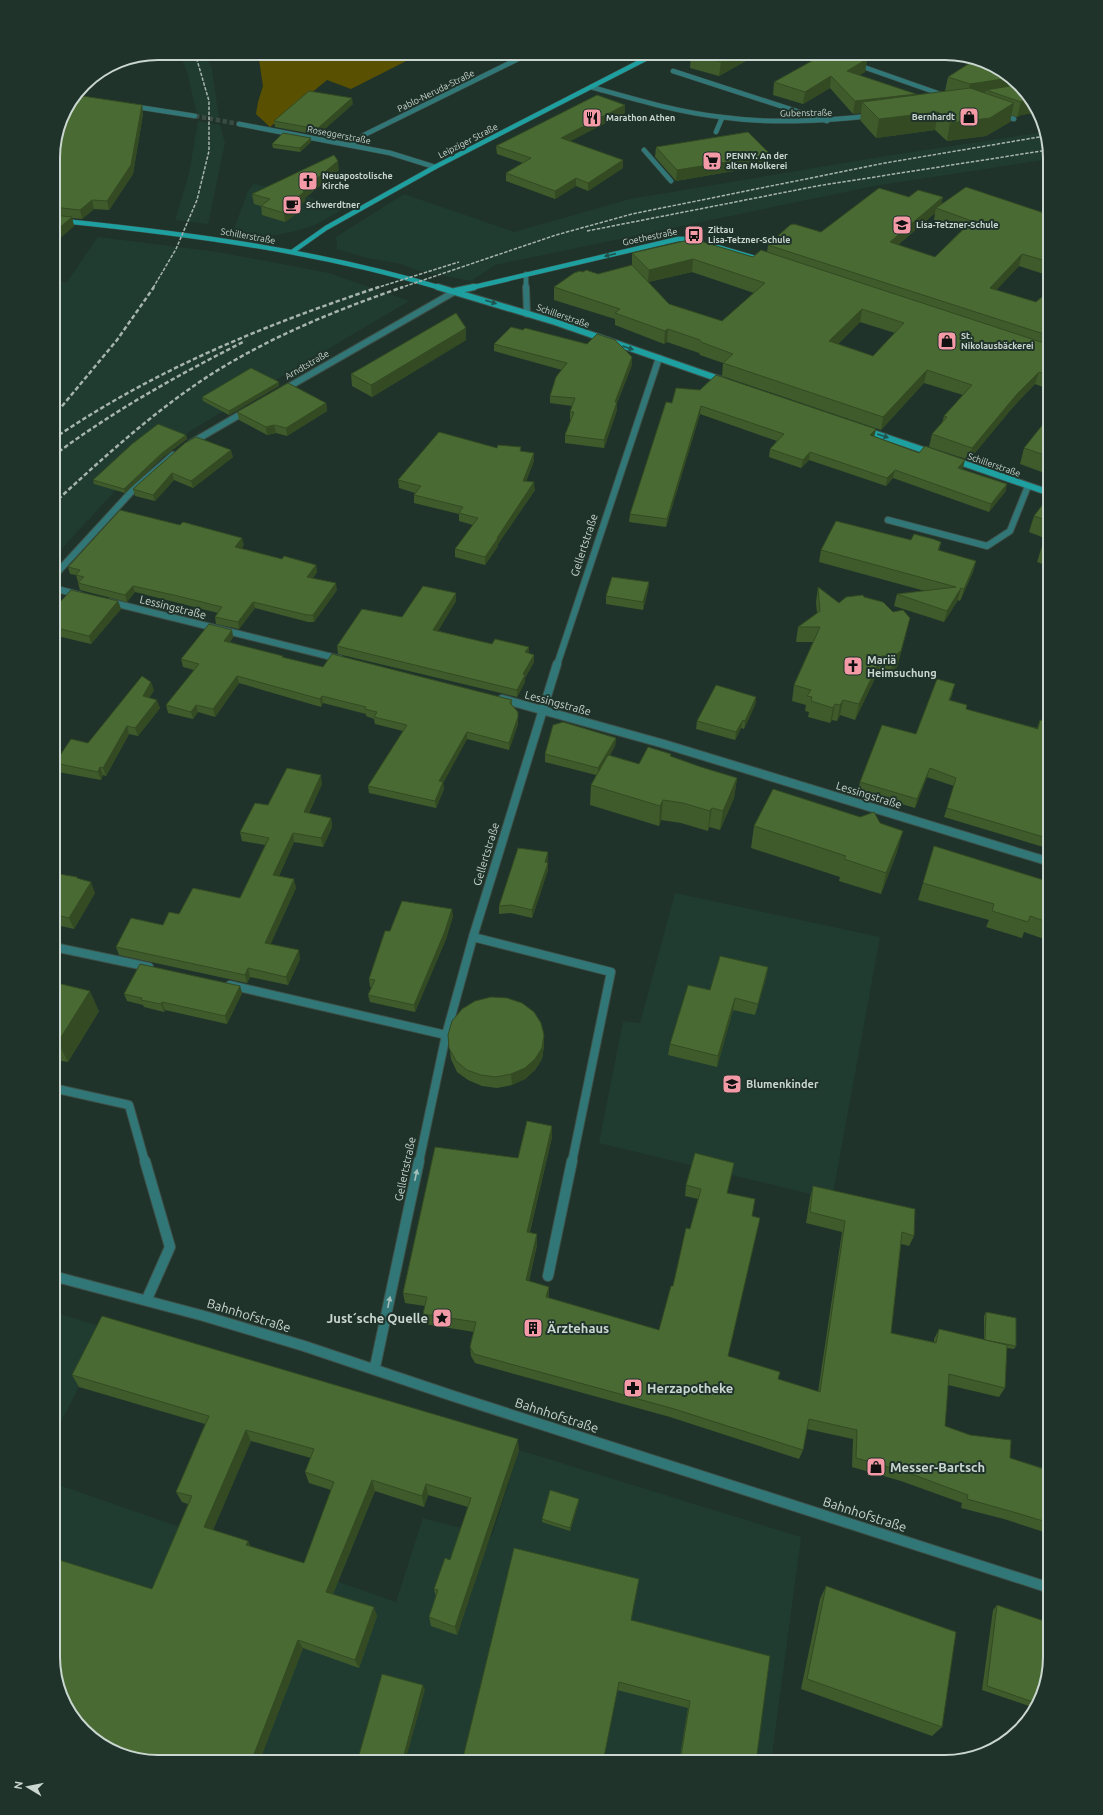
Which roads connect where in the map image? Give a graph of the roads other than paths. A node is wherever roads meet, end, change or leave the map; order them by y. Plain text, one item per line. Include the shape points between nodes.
1 (516, 60) edge
2 (643, 60) edge
3 (849, 62) edge
4 (673, 71) dead end
5 (591, 87) junction
6 (949, 98) edge
7 (124, 105) edge
8 (992, 112) edge
9 (872, 115) edge
10 (196, 116) tunnel mouth
11 (722, 118) junction
12 (1014, 120) edge
13 (828, 121) junction
14 (239, 124) tunnel mouth
15 (716, 132) dead end
16 (351, 144) junction
17 (644, 150) dead end
18 (435, 167) junction
19 (671, 181) edge
20 (60, 220) edge
21 (292, 252) junction
22 (765, 260) edge
23 (526, 274) junction
24 (454, 292) junction
25 (527, 314) junction
26 (659, 358) junction
27 (727, 382) edge
28 (277, 393) edge
29 (250, 408) edge
30 (862, 428) edge
31 (184, 446) edge
32 (178, 451) edge
33 (938, 455) edge
34 (945, 457) edge
35 (1028, 486) junction
36 (1043, 491) edge
37 (888, 520) dead end
38 (60, 569) edge
39 (60, 590) edge
40 (91, 598) edge
41 (99, 600) edge
42 (345, 660) edge
43 (496, 698) edge
44 (542, 709) junction
45 (1043, 860) edge
46 (473, 937) junction
47 (60, 948) edge
48 (160, 970) edge
49 (221, 983) edge
50 (446, 1035) junction
51 (60, 1090) edge
52 (548, 1276) dead end
53 (60, 1278) edge
54 (147, 1299) junction
55 (375, 1368) junction
56 (1043, 1586) edge

1 - 16 street, Pablo-Neruda-Straße via 364,135
2 - 5 main road, Leipziger Straße
3 - 6 street
4 - 13 street
5 - 11 street, Gubenstraße via 678,110
5 - 18 main road, Leipziger Straße
7 - 10 street
8 - 12 street
9 - 13 street, Gubenstraße
11 - 13 street, Gubenstraße
11 - 15 street
14 - 16 street, Roseggerstraße
16 - 18 street, Roseggerstraße via 396,154
17 - 19 street
18 - 21 main road, Leipziger Straße via 326,228
20 - 21 main road, Schillerstraße via 146,229
21 - 24 main road, Schillerstraße via 392,274
22 -> 23 main road, Goethestraße via 689,239 678,239
23 - 24 main road, Goethestraße
23 - 25 street
24 -> 25 main road, Schillerstraße
24 - 28 street, Arndtstraße
25 -> 26 main road, Schillerstraße
26 - 27 main road, Schillerstraße
26 - 44 street, Gellertstraße
29 - 31 street
30 -> 33 main road
32 - 38 street via 133,490
34 - 35 main road, Schillerstraße
35 - 36 main road, Schillerstraße
35 - 37 street via 1010,530 987,546
39 - 40 street
41 - 42 street, Lessingstraße
43 - 44 street, Lessingstraße
44 - 45 street, Lessingstraße
44 - 46 street, Gellertstraße
46 - 50 street, Gellertstraße
46 - 52 street via 611,972
47 - 48 street
49 - 50 street
55 -> 50 street, Gellertstraße
51 - 54 street via 129,1105 170,1247
53 - 54 street, Bahnhofstraße
54 - 55 street, Bahnhofstraße
55 - 56 street, Bahnhofstraße via 453,1396

